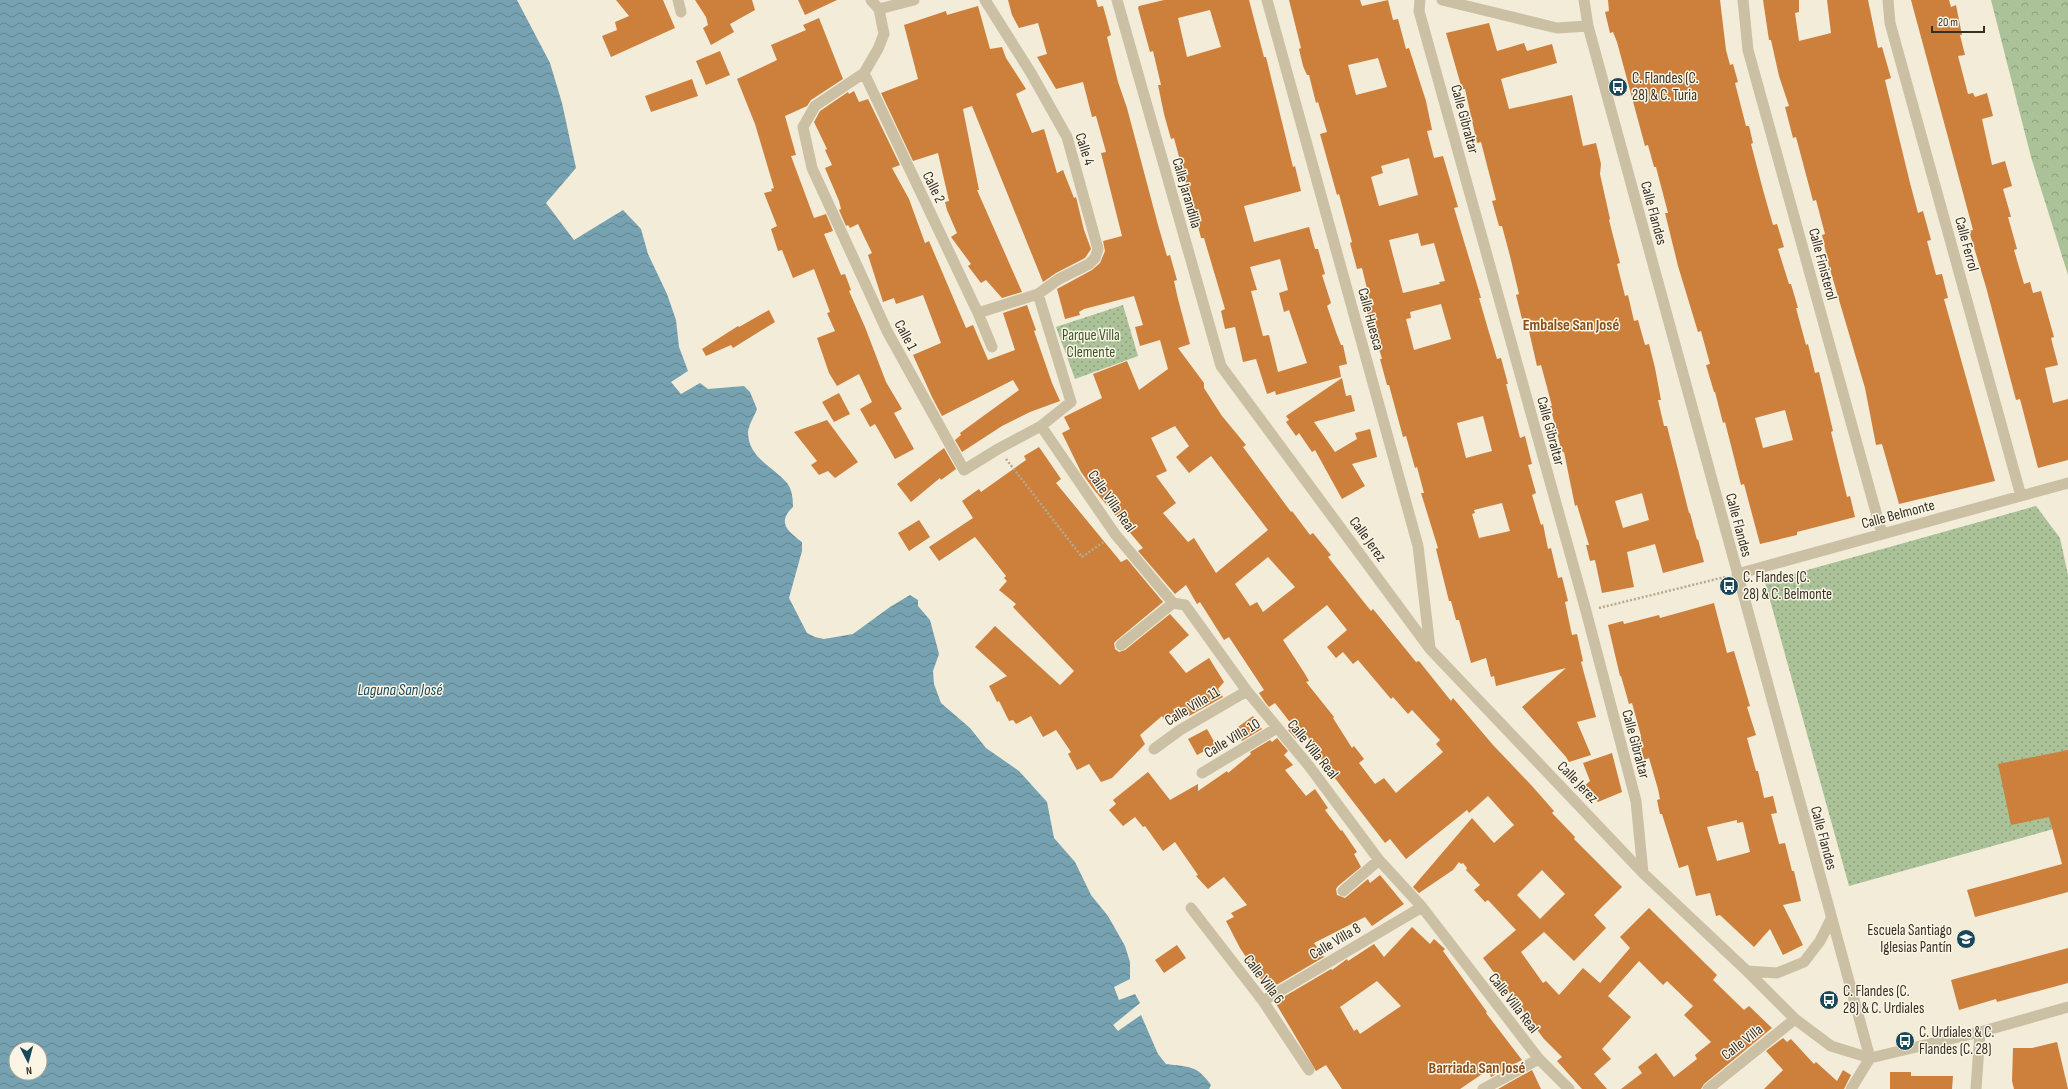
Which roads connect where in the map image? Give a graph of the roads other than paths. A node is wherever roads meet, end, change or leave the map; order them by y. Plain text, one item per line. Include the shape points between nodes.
1 (678, 0) edge
2 (871, 0) edge
3 (914, 0) edge
4 (986, 0) edge
5 (1117, 0) edge
6 (1267, 0) edge
7 (1420, 0) edge
8 (1442, 0) edge
9 (1584, 0) edge
10 (1743, 0) edge
11 (1888, 0) edge
12 (879, 9) junction
13 (681, 12) dead end
14 (1588, 26) junction
15 (864, 73) junction
16 (1038, 294) junction
17 (978, 313) junction
18 (992, 347) dead end
19 (1239, 390) joint
20 (1042, 426) junction
21 (2068, 483) edge
22 (2021, 496) junction
23 (1882, 534) junction
24 (1737, 574) junction
25 (1172, 603) junction
26 (1121, 645) dead end
27 (1430, 648) junction
28 (1247, 691) junction
29 (1277, 728) junction
30 (1154, 749) dead end
31 (1202, 774) dead end
32 (1379, 860) junction
33 (1643, 873) junction
34 (1342, 892) dead end
35 (1422, 907) junction
36 (1191, 908) dead end
37 (1831, 919) junction
38 (1747, 971) junction
39 (1263, 1001) junction
40 (2068, 1007) edge
41 (1795, 1020) junction
42 (1980, 1032) junction
43 (1870, 1058) junction
44 (1539, 1059) junction
45 (1309, 1070) dead end
46 (1483, 1089) edge
47 (1569, 1089) edge
48 (1708, 1089) edge
49 (1851, 1089) edge
50 (1976, 1089) edge

1 - 13 street
2 - 12 street
3 - 12 street
4 - 16 street, Calle 4 via 1067,137 1098,249 1096,258 1089,264 1059,279
5 - 19 street, Calle Jarandilla via 1221,366
6 - 27 street, Calle Huesca via 1418,546
7 - 33 street, Calle Gibraltar via 1420,11 1586,611 1636,802
8 - 14 street via 1557,28
9 - 14 street, Calle Flandes
10 - 23 street, Calle Finisterol via 1748,50
11 - 22 street, Calle Ferrol via 1890,23
12 - 15 street, Calle 1 via 884,34
14 - 24 street, Calle Flandes
15 - 17 street, Calle 2
15 - 20 street, Calle 1 via 815,106 803,127 812,168 887,332 964,470
16 - 17 street
16 - 20 street, Calle 1 via 1071,402
17 - 18 street, Calle 2
19 - 27 street, Calle Jerez
20 - 25 street, Calle Villa Real via 1115,534
21 - 22 street, Calle Belmonte
22 - 23 street, Calle Belmonte
23 - 24 street, Calle Belmonte
24 - 37 street, Calle Flandes
25 - 26 street
25 - 28 street, Calle Villa Real via 1185,606
27 - 33 street, Calle Jerez
28 - 29 street, Calle Villa Real
28 - 30 street, Calle Villa 11 via 1180,730
29 - 31 street, Calle Villa 10
29 - 32 street, Calle Villa Real via 1309,766
32 - 34 street
32 - 35 street, Calle Villa Real
33 - 38 street, Calle Jerez
35 - 39 street, Calle Villa 8
35 - 44 street, Calle Villa Real
36 - 39 street, Calle Villa 6
37 - 38 street via 1820,941 1804,962 1777,973
37 - 43 street, Calle Flandes
38 - 41 street, Calle Jerez
39 - 45 street, Calle Villa 6
40 - 42 street
41 - 43 street, Calle Jerez via 1831,1046
41 - 48 street, Calle Villa
42 - 43 street
42 - 50 street
43 - 49 street
44 - 46 street
44 - 47 street, Calle Villa Real

